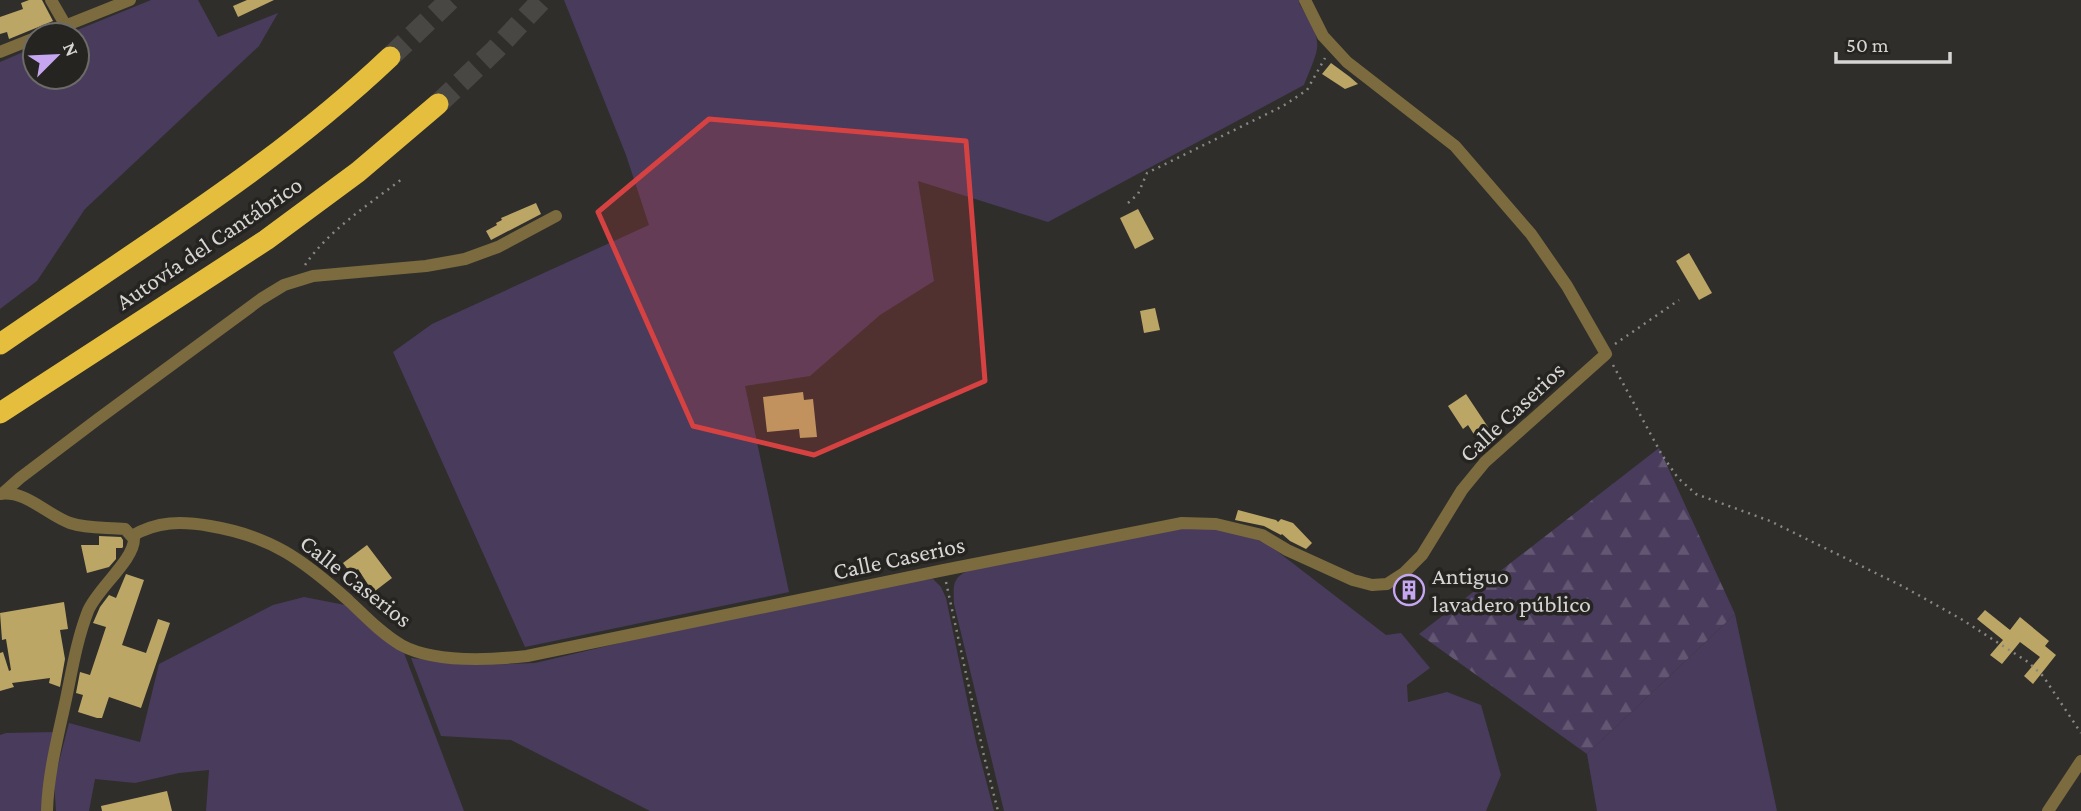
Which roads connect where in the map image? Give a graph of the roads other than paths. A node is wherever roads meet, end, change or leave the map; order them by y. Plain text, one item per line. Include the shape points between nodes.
1 (51, 0) edge
2 (130, 0) edge
3 (1305, 0) edge
4 (63, 21) edge
5 (78, 21) edge
6 (21, 44) edge
7 (0, 52) edge
8 (390, 57) tunnel mouth
9 (438, 104) tunnel mouth
10 (556, 216) dead end
11 (0, 344) edge
12 (34, 391) junction
13 (0, 413) edge
14 (0, 419) edge
15 (2, 493) edge
16 (132, 536) junction
17 (2081, 761) edge
18 (47, 811) edge
19 (2048, 811) edge

1 - 4 street
2 - 5 street
3 - 16 street, Calle Caserios via 1323,36 1347,62 1455,146 1531,234 1605,354 1485,462 1422,555 1387,584 1353,580 1262,535 1216,523 1182,523 527,656 486,660 448,657 402,645 301,560 270,542 187,522 160,524
6 - 7 street
8 - 11 highway, Autovía del Cantábrico via 257,169
9 - 12 highway, Autovía del Cantábrico via 358,172 266,240
10 - 15 street via 465,259 313,276 276,289
12 - 13 highway, Autovía del Cantábrico
12 - 14 highway
15 - 16 street via 22,497 71,523 125,529
16 - 18 street via 132,550 91,603 83,626 59,730
17 - 19 street

